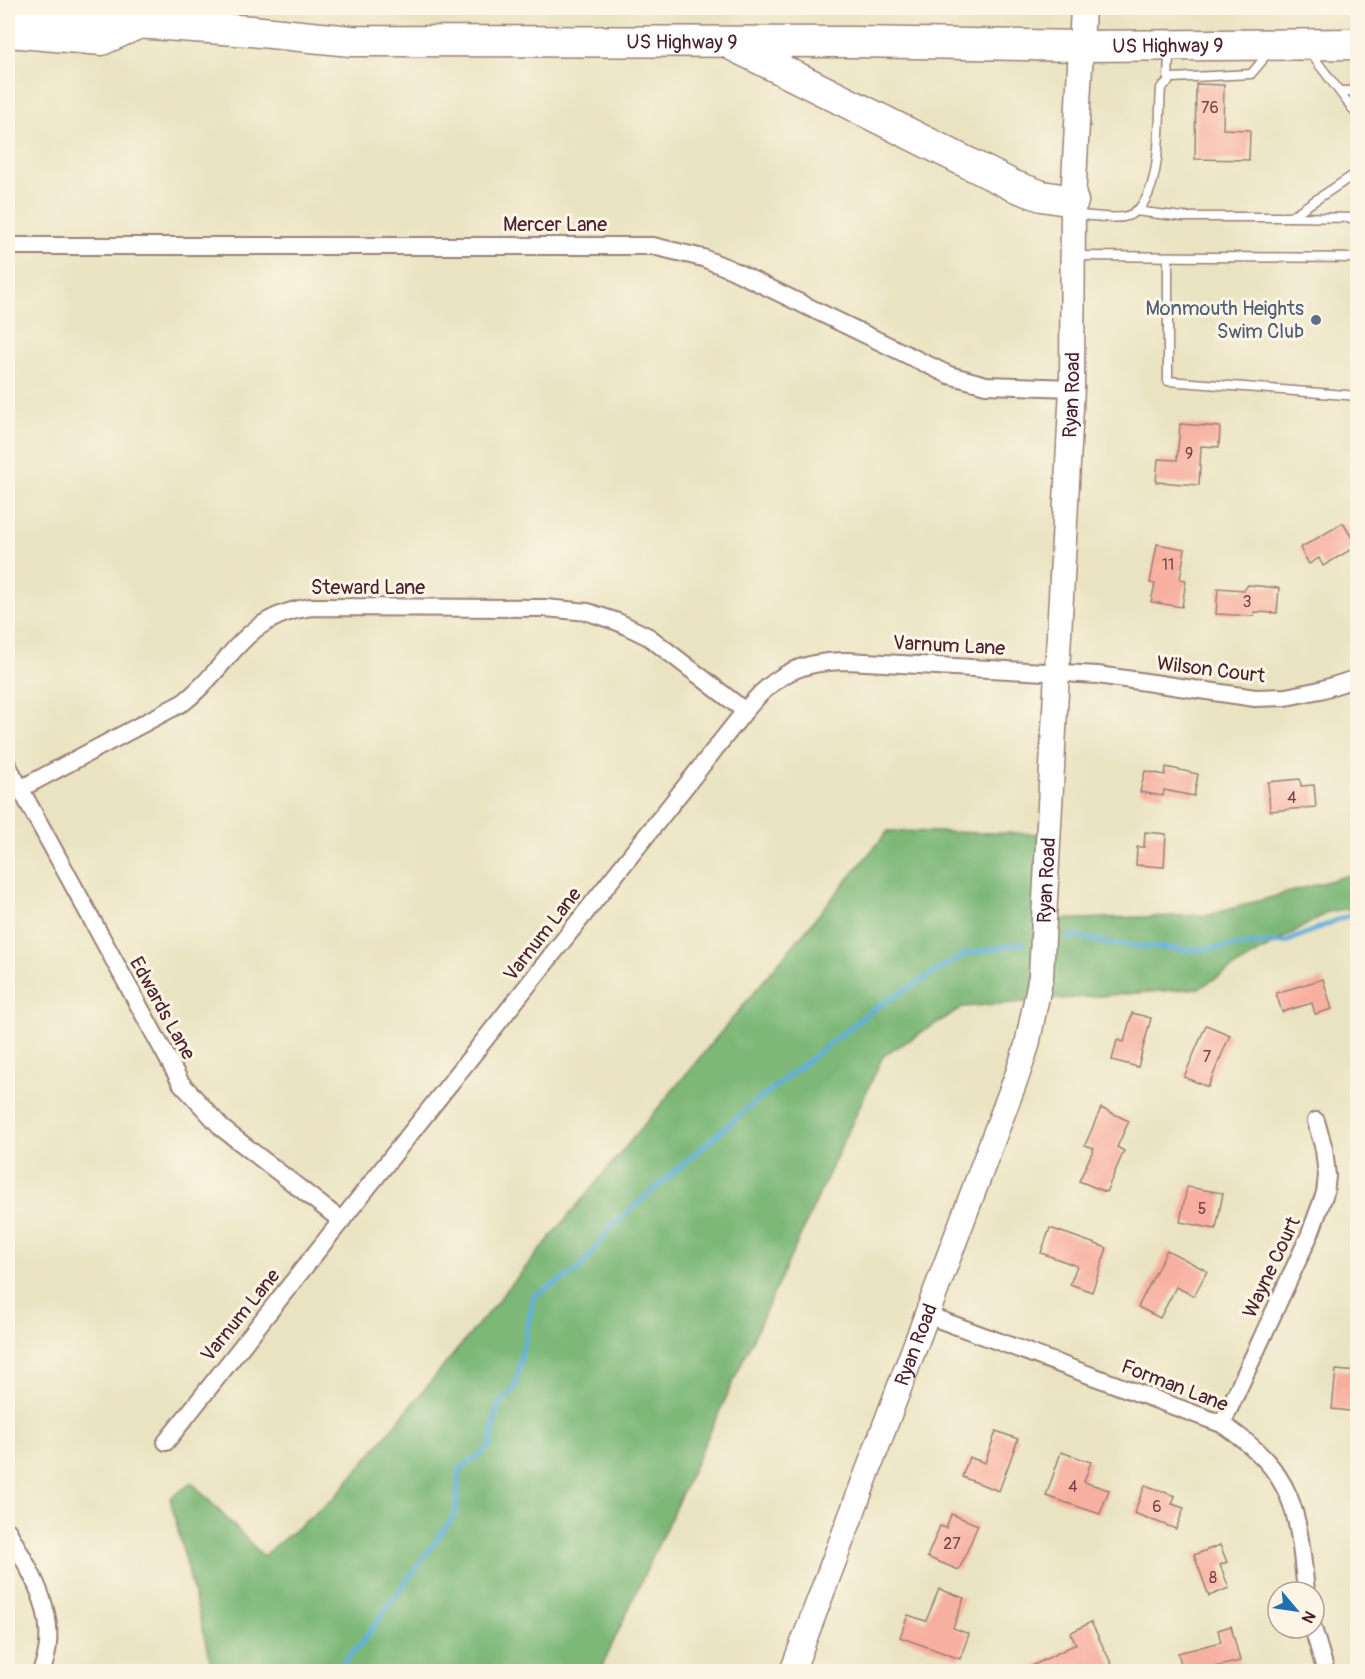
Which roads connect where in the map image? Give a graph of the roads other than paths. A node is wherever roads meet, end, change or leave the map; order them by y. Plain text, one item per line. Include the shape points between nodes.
1 (1083, 8) edge
2 (8, 14) edge
3 (142, 25) junction
4 (8, 35) edge
5 (729, 44) junction
6 (1303, 44) junction
7 (1358, 44) edge
8 (1170, 45) junction
9 (1267, 45) junction
10 (1082, 46) junction
11 (1167, 82) junction
12 (1341, 91) junction
13 (1358, 91) edge
14 (1358, 116) edge
15 (1358, 172) edge
16 (1073, 208) junction
17 (1135, 211) junction
18 (1290, 217) junction
19 (1358, 218) edge
20 (8, 246) edge
21 (1073, 256) junction
22 (1168, 257) junction
23 (1358, 258) edge
24 (1072, 388) junction
25 (1358, 396) edge
26 (1058, 672) junction
27 (1358, 678) edge
28 (745, 711) junction
29 (8, 766) edge
30 (20, 789) junction
31 (1316, 1121) dead end
32 (342, 1221) junction
33 (927, 1315) junction
34 (1222, 1424) junction
35 (166, 1442) dead end
36 (8, 1531) edge
37 (1305, 1580) edge
38 (1316, 1640) edge
39 (41, 1671) edge
40 (792, 1671) edge
41 (1326, 1671) edge

1 - 10 street, Ryan Road
2 - 3 highway, US Highway 9
3 - 4 street via 102,43
3 - 5 highway, US Highway 9 via 351,41
5 - 10 highway, US Highway 9
5 - 16 highway via 1014,186
6 - 7 highway, US Highway 9
6 - 9 highway, US Highway 9
6 - 12 lane
8 - 9 highway, US Highway 9
8 - 10 highway, US Highway 9
8 - 11 lane
9 - 11 lane via 1262,61 1251,74 1172,78
10 - 16 street, Ryan Road
11 - 17 lane via 1161,88 1153,184 1142,208
12 - 13 lane
12 - 14 lane
15 - 18 lane
16 - 17 lane via 1124,217
16 - 21 street, Ryan Road
17 - 18 lane via 1183,217
18 - 19 lane
20 - 24 street, Mercer Lane via 653,246 730,269 949,375 986,385
21 - 22 lane
21 - 24 street, Ryan Road
22 - 23 lane
22 - 25 lane via 1168,381
24 - 26 street, Ryan Road
26 - 27 street, Wilson Court via 1255,698 1286,697
26 - 28 street, Varnum Lane via 826,661 792,669 773,681
26 - 33 street, Ryan Road via 1045,944 1034,1016 1018,1073
28 - 30 street, Steward Lane via 649,637 588,612 545,608 311,608 279,614 255,628 203,687 184,702
28 - 32 street, Varnum Lane
29 - 30 street, Edwards Lane
30 - 32 street, Edwards Lane via 181,1083 224,1129
31 - 34 street, Wayne Court via 1324,1149 1325,1193
32 - 35 street, Varnum Lane
33 - 34 street, Forman Lane
33 - 40 street, Ryan Road
34 - 37 street, Forman Lane via 1262,1454 1289,1493 1300,1528
36 - 39 street via 44,1600 48,1645
38 - 41 street

